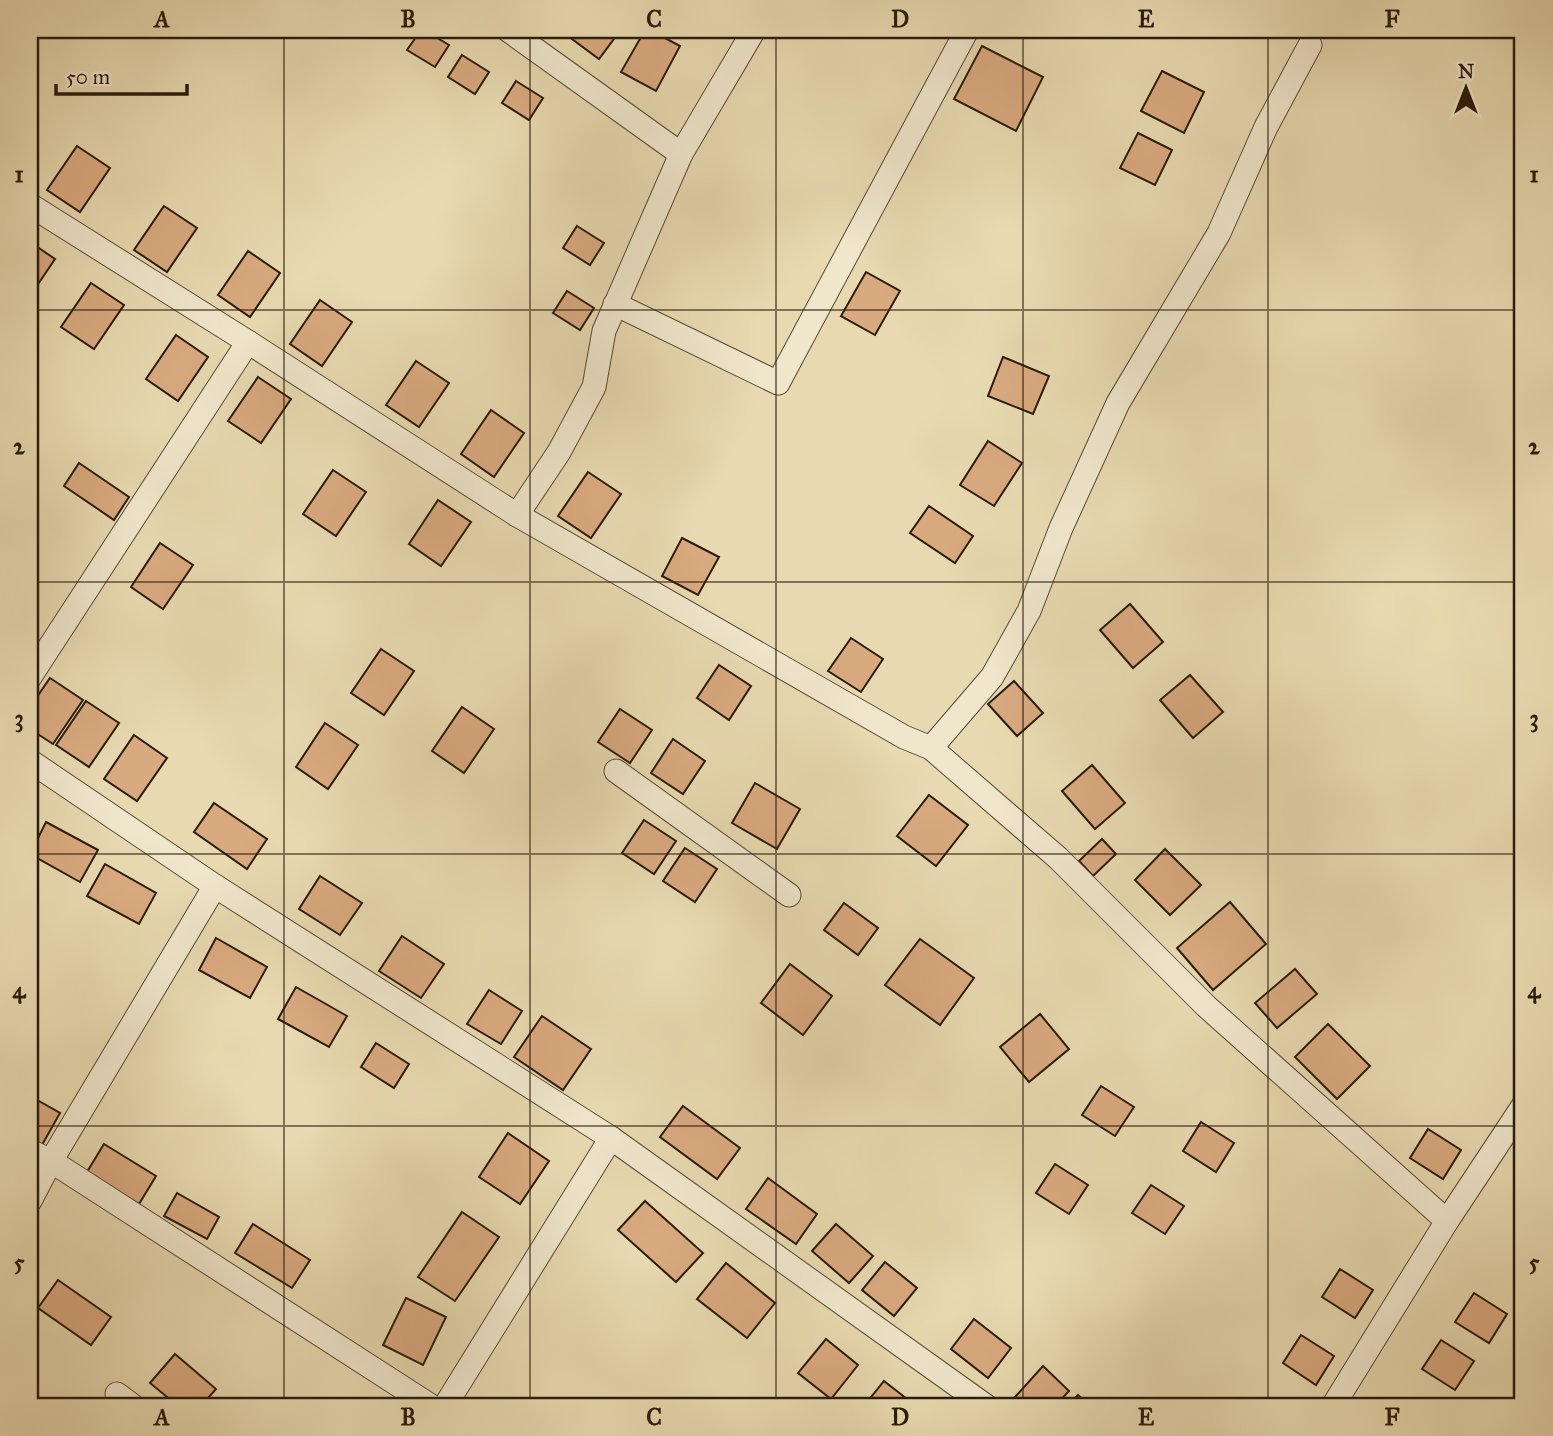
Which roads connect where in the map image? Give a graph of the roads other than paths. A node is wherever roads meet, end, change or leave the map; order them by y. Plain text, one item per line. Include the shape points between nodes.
1 (508, 30) edge
2 (754, 30) edge
3 (967, 30) edge
4 (1310, 45) dead end
5 (681, 154) junction
6 (30, 205) edge
7 (615, 304) junction
8 (248, 342) junction
9 (517, 515) junction
10 (30, 677) edge
11 (931, 748) junction
12 (30, 761) edge
13 (616, 772) dead end
14 (215, 886) junction
15 (789, 895) dead end
16 (1523, 1106) edge
17 (611, 1138) junction
18 (30, 1151) edge
19 (51, 1161) junction
20 (30, 1201) edge
21 (1447, 1221) junction
22 (431, 1406) edge
23 (445, 1406) edge
24 (986, 1406) edge
25 (1334, 1406) edge

1 - 5 street
2 - 5 street
3 - 7 street via 778,383
4 - 11 street via 1266,127 1219,233 1118,402 1029,611 992,677
5 - 7 street
6 - 8 street
7 - 9 street via 604,331 594,387 559,452
8 - 9 street
8 - 10 street
9 - 11 street via 904,737
11 - 21 street via 1058,858 1206,1006
12 - 14 street
13 - 15 street
14 - 17 street
14 - 19 street
16 - 21 street
17 - 23 street
17 - 24 street
18 - 19 street
19 - 20 street
19 - 22 street
21 - 25 street

